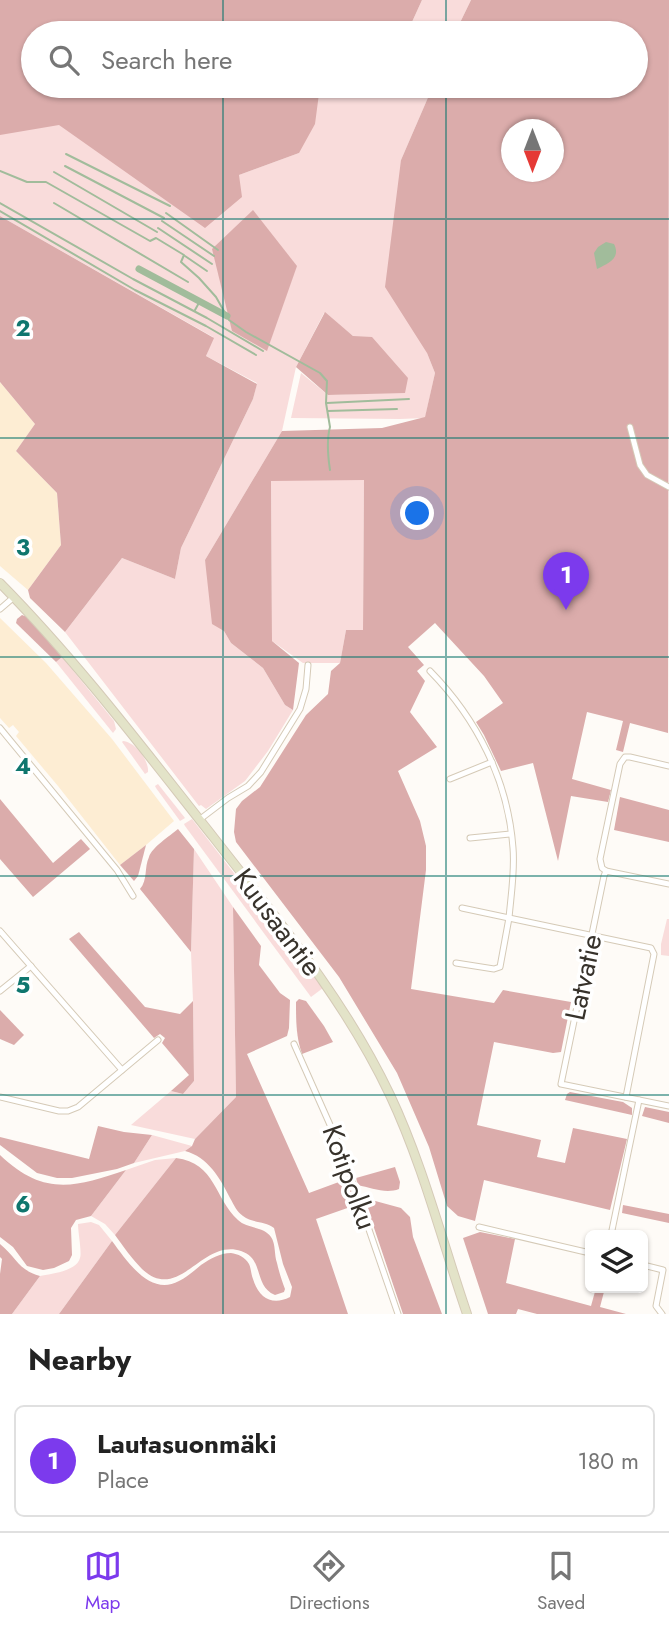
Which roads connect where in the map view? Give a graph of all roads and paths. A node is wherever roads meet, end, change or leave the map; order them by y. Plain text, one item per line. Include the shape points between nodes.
1 (630, 427) dead end
2 (669, 487) edge
3 (0, 583) edge
4 (14, 597) junction
5 (0, 609) edge
6 (308, 665) dead end
7 (430, 671) dead end
8 (0, 727) edge
9 (492, 762) junction
10 (669, 766) edge
11 (450, 779) dead end
12 (199, 820) junction
13 (511, 834) junction
14 (470, 838) dead end
15 (606, 871) junction
16 (669, 884) edge
17 (133, 896) dead end
18 (462, 908) dead end
19 (509, 918) junction
20 (0, 931) edge
21 (591, 936) junction
22 (456, 963) dead end
23 (31, 966) junction
24 (0, 991) edge
25 (158, 1040) dead end
26 (294, 1044) dead end
27 (122, 1070) junction
28 (0, 1097) edge
29 (626, 1097) junction
30 (639, 1100) junction
31 (669, 1106) edge
32 (479, 1227) dead end
33 (612, 1230) edge
34 (585, 1252) edge
35 (648, 1266) edge
36 (398, 1314) edge
37 (467, 1314) edge
38 (662, 1314) edge

1 - 2 street via 647,475
3 - 4 main road, Kuusaantie
4 - 5 street
4 - 12 main road, Kuusaantie via 82,672
6 - 12 street via 300,709 261,772
7 - 9 street via 473,724
8 - 17 street via 117,870
9 - 11 street
9 - 13 street
10 - 15 street, Latvatie via 625,757 620,764 600,859
12 - 37 main road, Kuusaantie via 303,953 369,1054 410,1143
13 - 14 street
13 - 19 street
15 - 16 street
15 - 21 street, Latvatie
18 - 19 street
19 - 21 street
19 - 22 street via 500,968
20 - 23 street
21 - 29 street via 651,948 654,954
21 - 29 street, Latvatie via 561,1084
23 - 24 street
23 - 27 street
25 - 27 street
26 - 36 street, Kotipolku via 344,1154
27 - 28 street via 68,1111
29 - 30 street
30 - 31 street
30 - 33 street
32 - 34 street
35 - 38 street via 663,1270 656,1306

